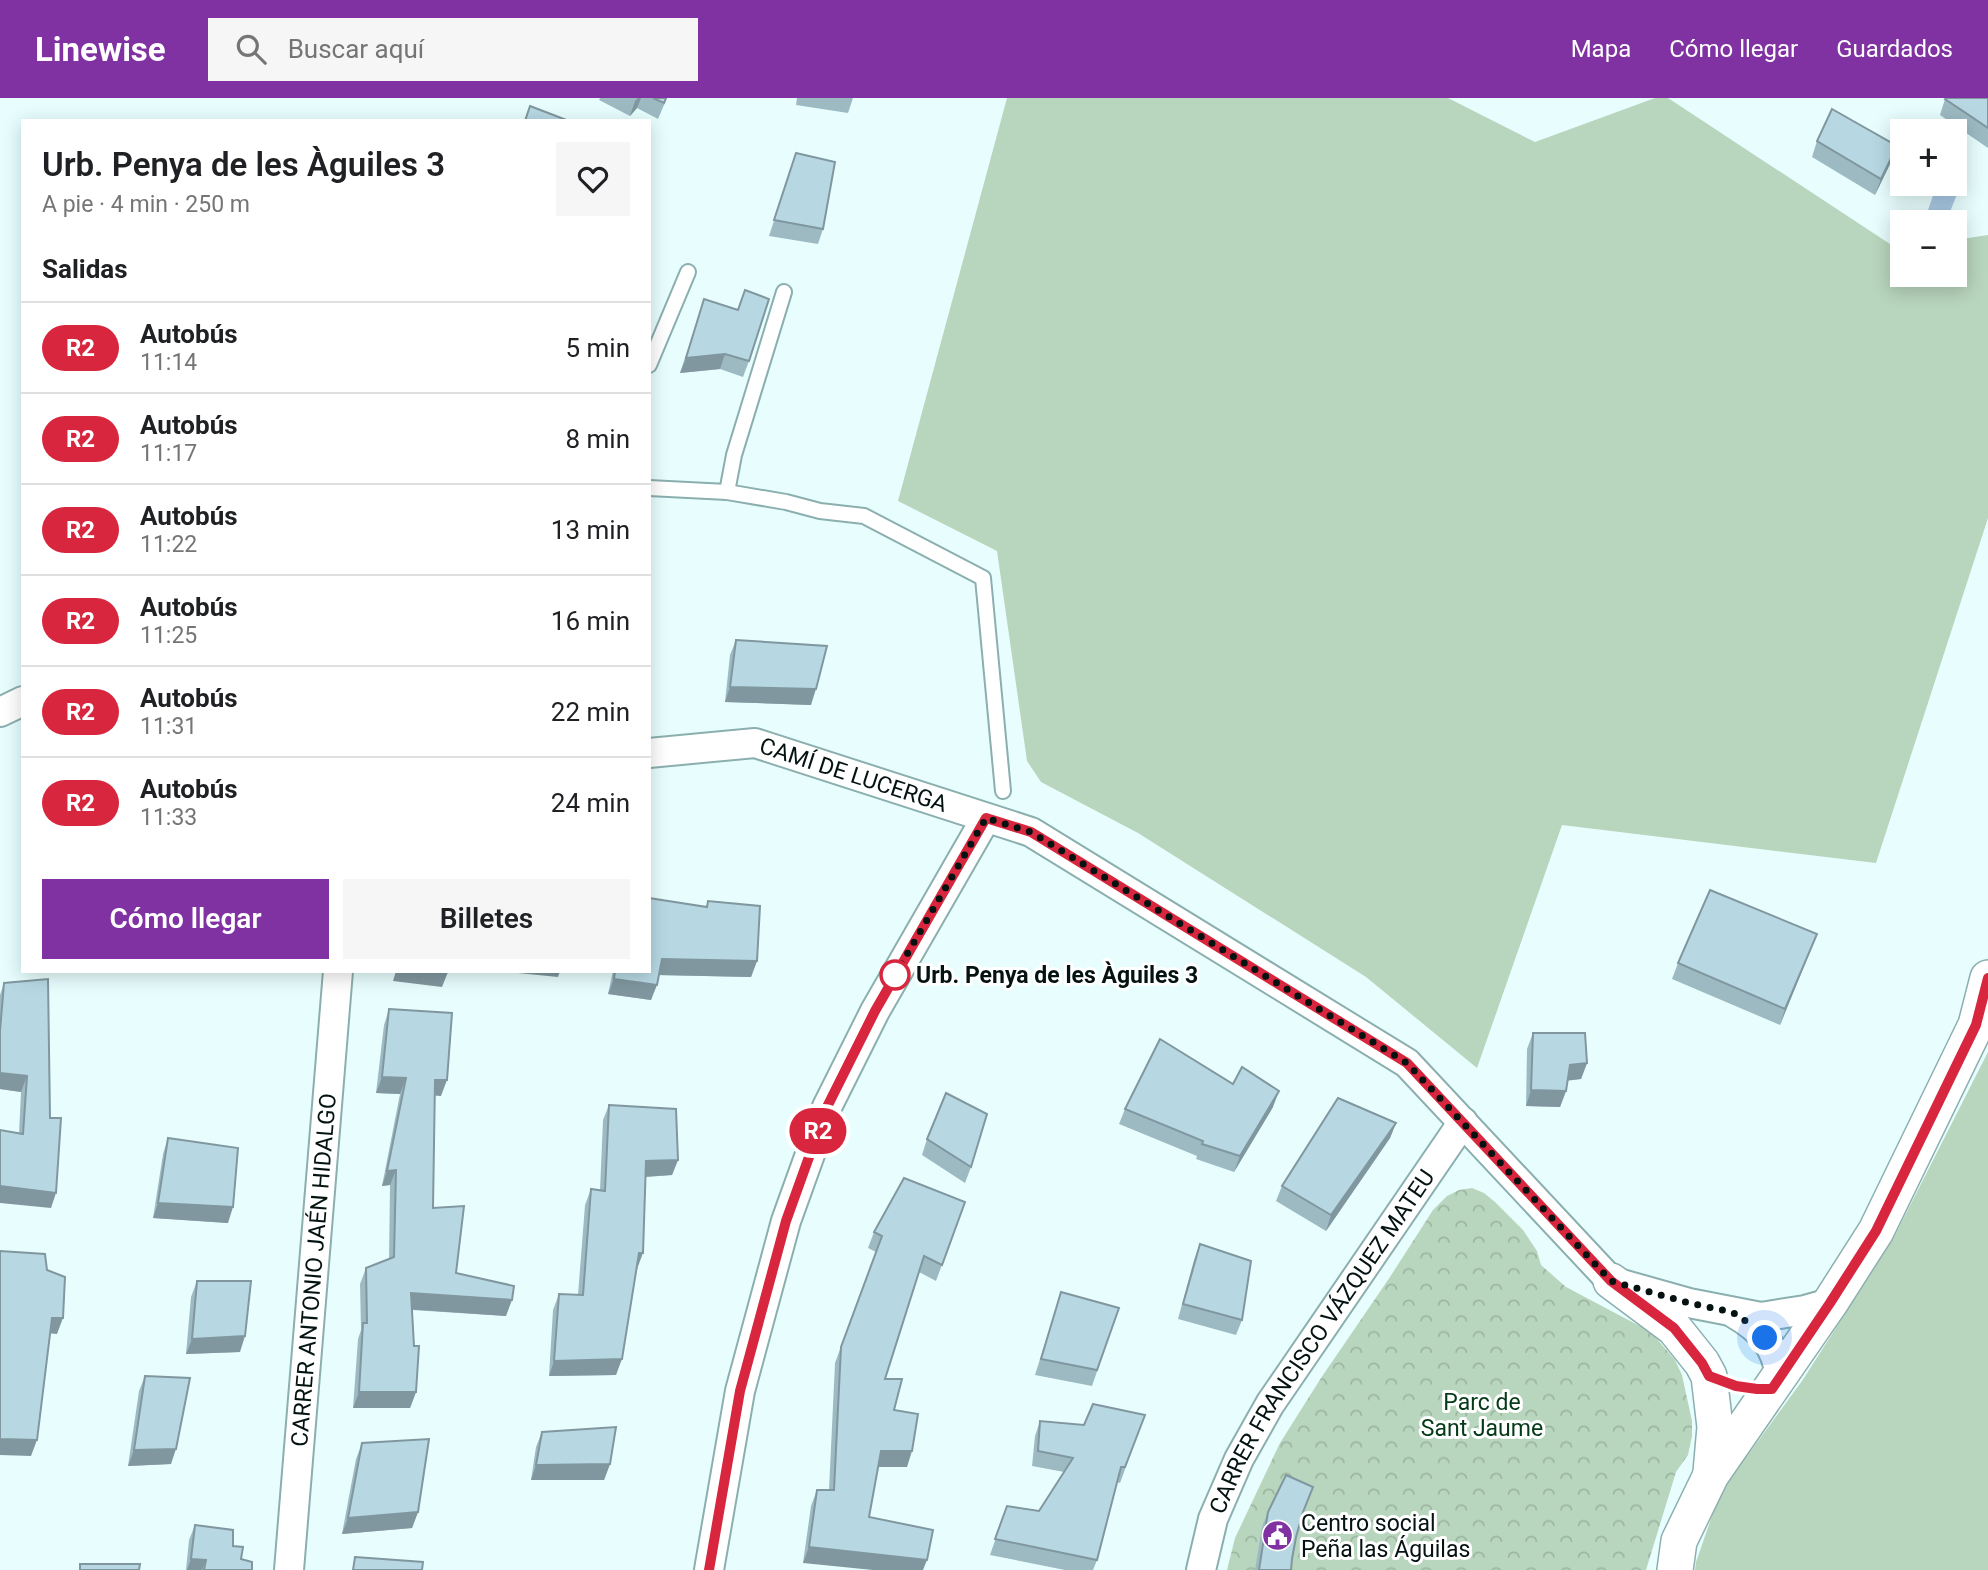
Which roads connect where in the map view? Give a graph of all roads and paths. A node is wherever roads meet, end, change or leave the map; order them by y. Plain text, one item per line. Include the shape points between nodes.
1 (688, 272) dead end
2 (784, 292) dead end
3 (651, 360) edge
4 (651, 488) edge
5 (727, 492) junction
6 (21, 702) edge
7 (0, 712) edge
8 (651, 753) edge
9 (1003, 791) dead end
10 (986, 818) junction
11 (338, 973) edge
12 (1988, 978) edge
13 (1982, 1026) edge
14 (1463, 1122) junction
15 (1611, 1281) junction
16 (1830, 1303) junction
17 (1732, 1312) junction
18 (1709, 1376) junction
19 (1776, 1383) junction
20 (1711, 1475) junction
21 (289, 1570) edge
22 (709, 1570) edge
23 (1201, 1570) edge
24 (1675, 1570) edge

1 - 3 lane
2 - 5 lane
4 - 5 lane
5 - 9 lane via 864,516 983,578
6 - 7 street
8 - 10 street, CAMÍ DE LUCERGA via 755,743
10 - 14 street, CAMÍ DE LUCERGA via 1031,832 1407,1063
10 - 22 street via 875,1011 827,1107 786,1221 740,1391
11 - 21 street, CARRER ANTONIO JAÉN HIDALGO
12 - 13 street
13 - 16 street via 1876,1231
14 - 15 street, CAMÍ DE LUCERGA
14 - 23 street, CARRER FRANCISCO VÁZQUEZ MATEU via 1270,1404 1238,1460 1213,1519
15 - 17 street
15 - 18 street via 1674,1328
16 - 17 street via 1761,1317
16 - 19 street
17 - 19 street via 1765,1338 1778,1360
18 - 19 street via 1757,1389
18 - 20 street via 1715,1427
19 - 20 street
20 - 24 street via 1679,1541

